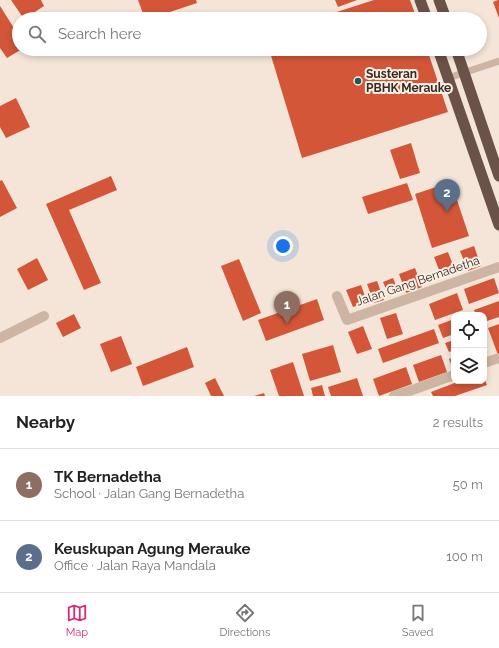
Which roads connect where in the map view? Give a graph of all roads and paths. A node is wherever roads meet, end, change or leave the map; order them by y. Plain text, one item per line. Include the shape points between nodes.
1 (420, 0) edge
2 (439, 0) edge
3 (424, 12) edge
4 (443, 12) edge
5 (440, 56) edge
6 (458, 56) edge
7 (499, 61) edge
8 (464, 72) junction
9 (448, 78) junction
10 (499, 176) edge
11 (499, 225) edge
12 (499, 267) edge
13 (337, 296) dead end
14 (44, 316) dead end
15 (0, 338) edge
16 (499, 358) edge
17 (487, 362) edge
18 (451, 376) edge
19 (394, 396) edge

1 - 3 highway
2 - 4 highway
5 - 9 highway
6 - 8 highway
7 - 8 lane
8 - 9 lane
8 - 10 highway
9 - 11 highway
12 - 13 street, Jalan Gang Bernadetha via 347,320
14 - 15 street
16 - 17 street
18 - 19 street

